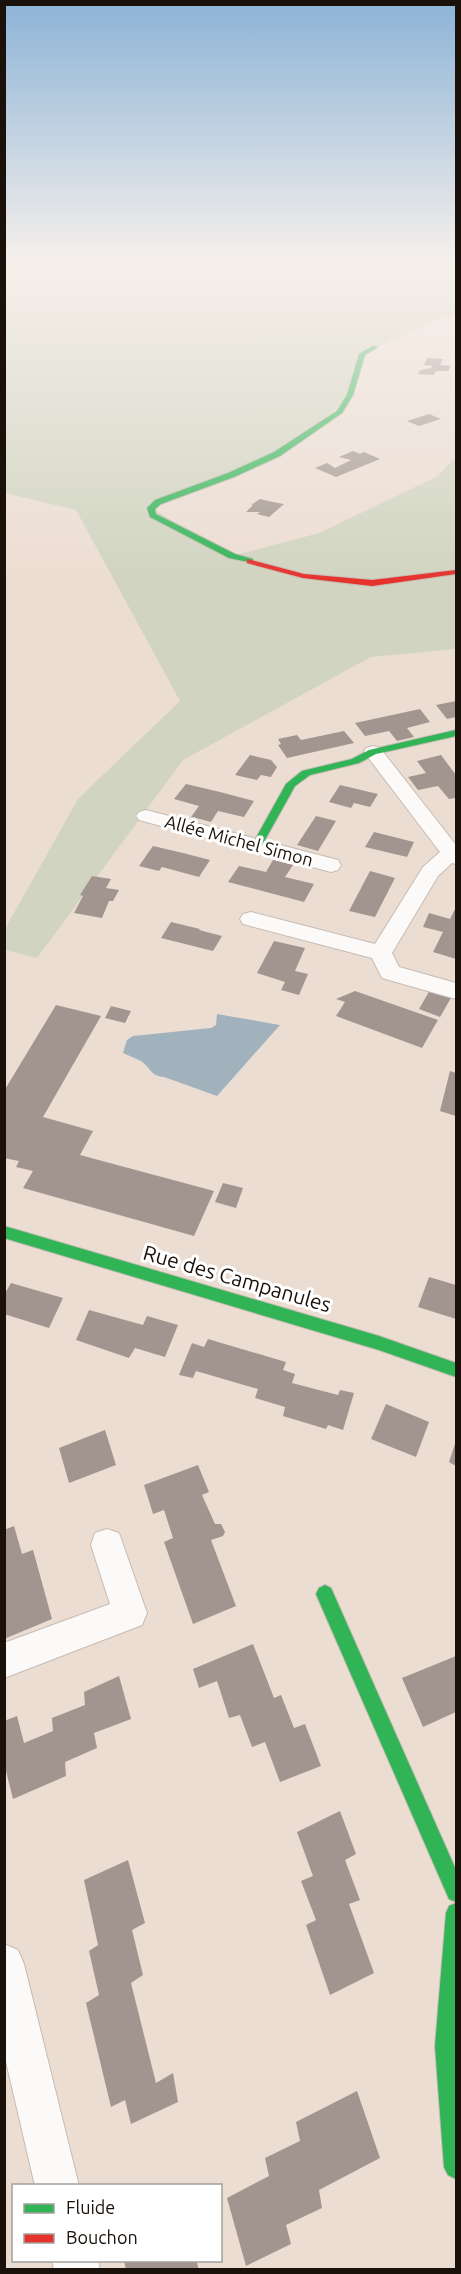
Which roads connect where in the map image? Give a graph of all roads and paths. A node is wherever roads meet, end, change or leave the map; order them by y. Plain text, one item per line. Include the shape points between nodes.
1 (357, 370) edge
2 (456, 572) edge
3 (456, 733) edge
4 (373, 752) junction
5 (146, 816) dead end
6 (257, 845) junction
7 (454, 855) edge
8 (331, 865) dead end
9 (251, 919) dead end
10 (381, 953) junction
11 (456, 991) edge
12 (7, 1239) edge
13 (456, 1370) edge
14 (107, 1545) dead end
15 (325, 1594) dead end
16 (4, 1661) edge
17 (456, 1892) edge
18 (456, 1913) edge
19 (7, 1986) edge
20 (456, 2167) edge
21 (56, 2184) edge

1 - 2 street via 340,412 310,435 231,475 158,502 151,508 153,515 232,556 303,576 372,583
3 - 4 street
4 - 6 street via 306,773 291,784
4 - 7 street
5 - 6 street, Allée Michel Simon
6 - 8 street, Allée Michel Simon
7 - 10 street via 430,872
9 - 10 street
10 - 11 street via 390,972
12 - 13 street, Rue des Campanules via 379,1343
14 - 16 street via 130,1612
15 - 17 street
18 - 20 street via 446,2046
19 - 21 street

